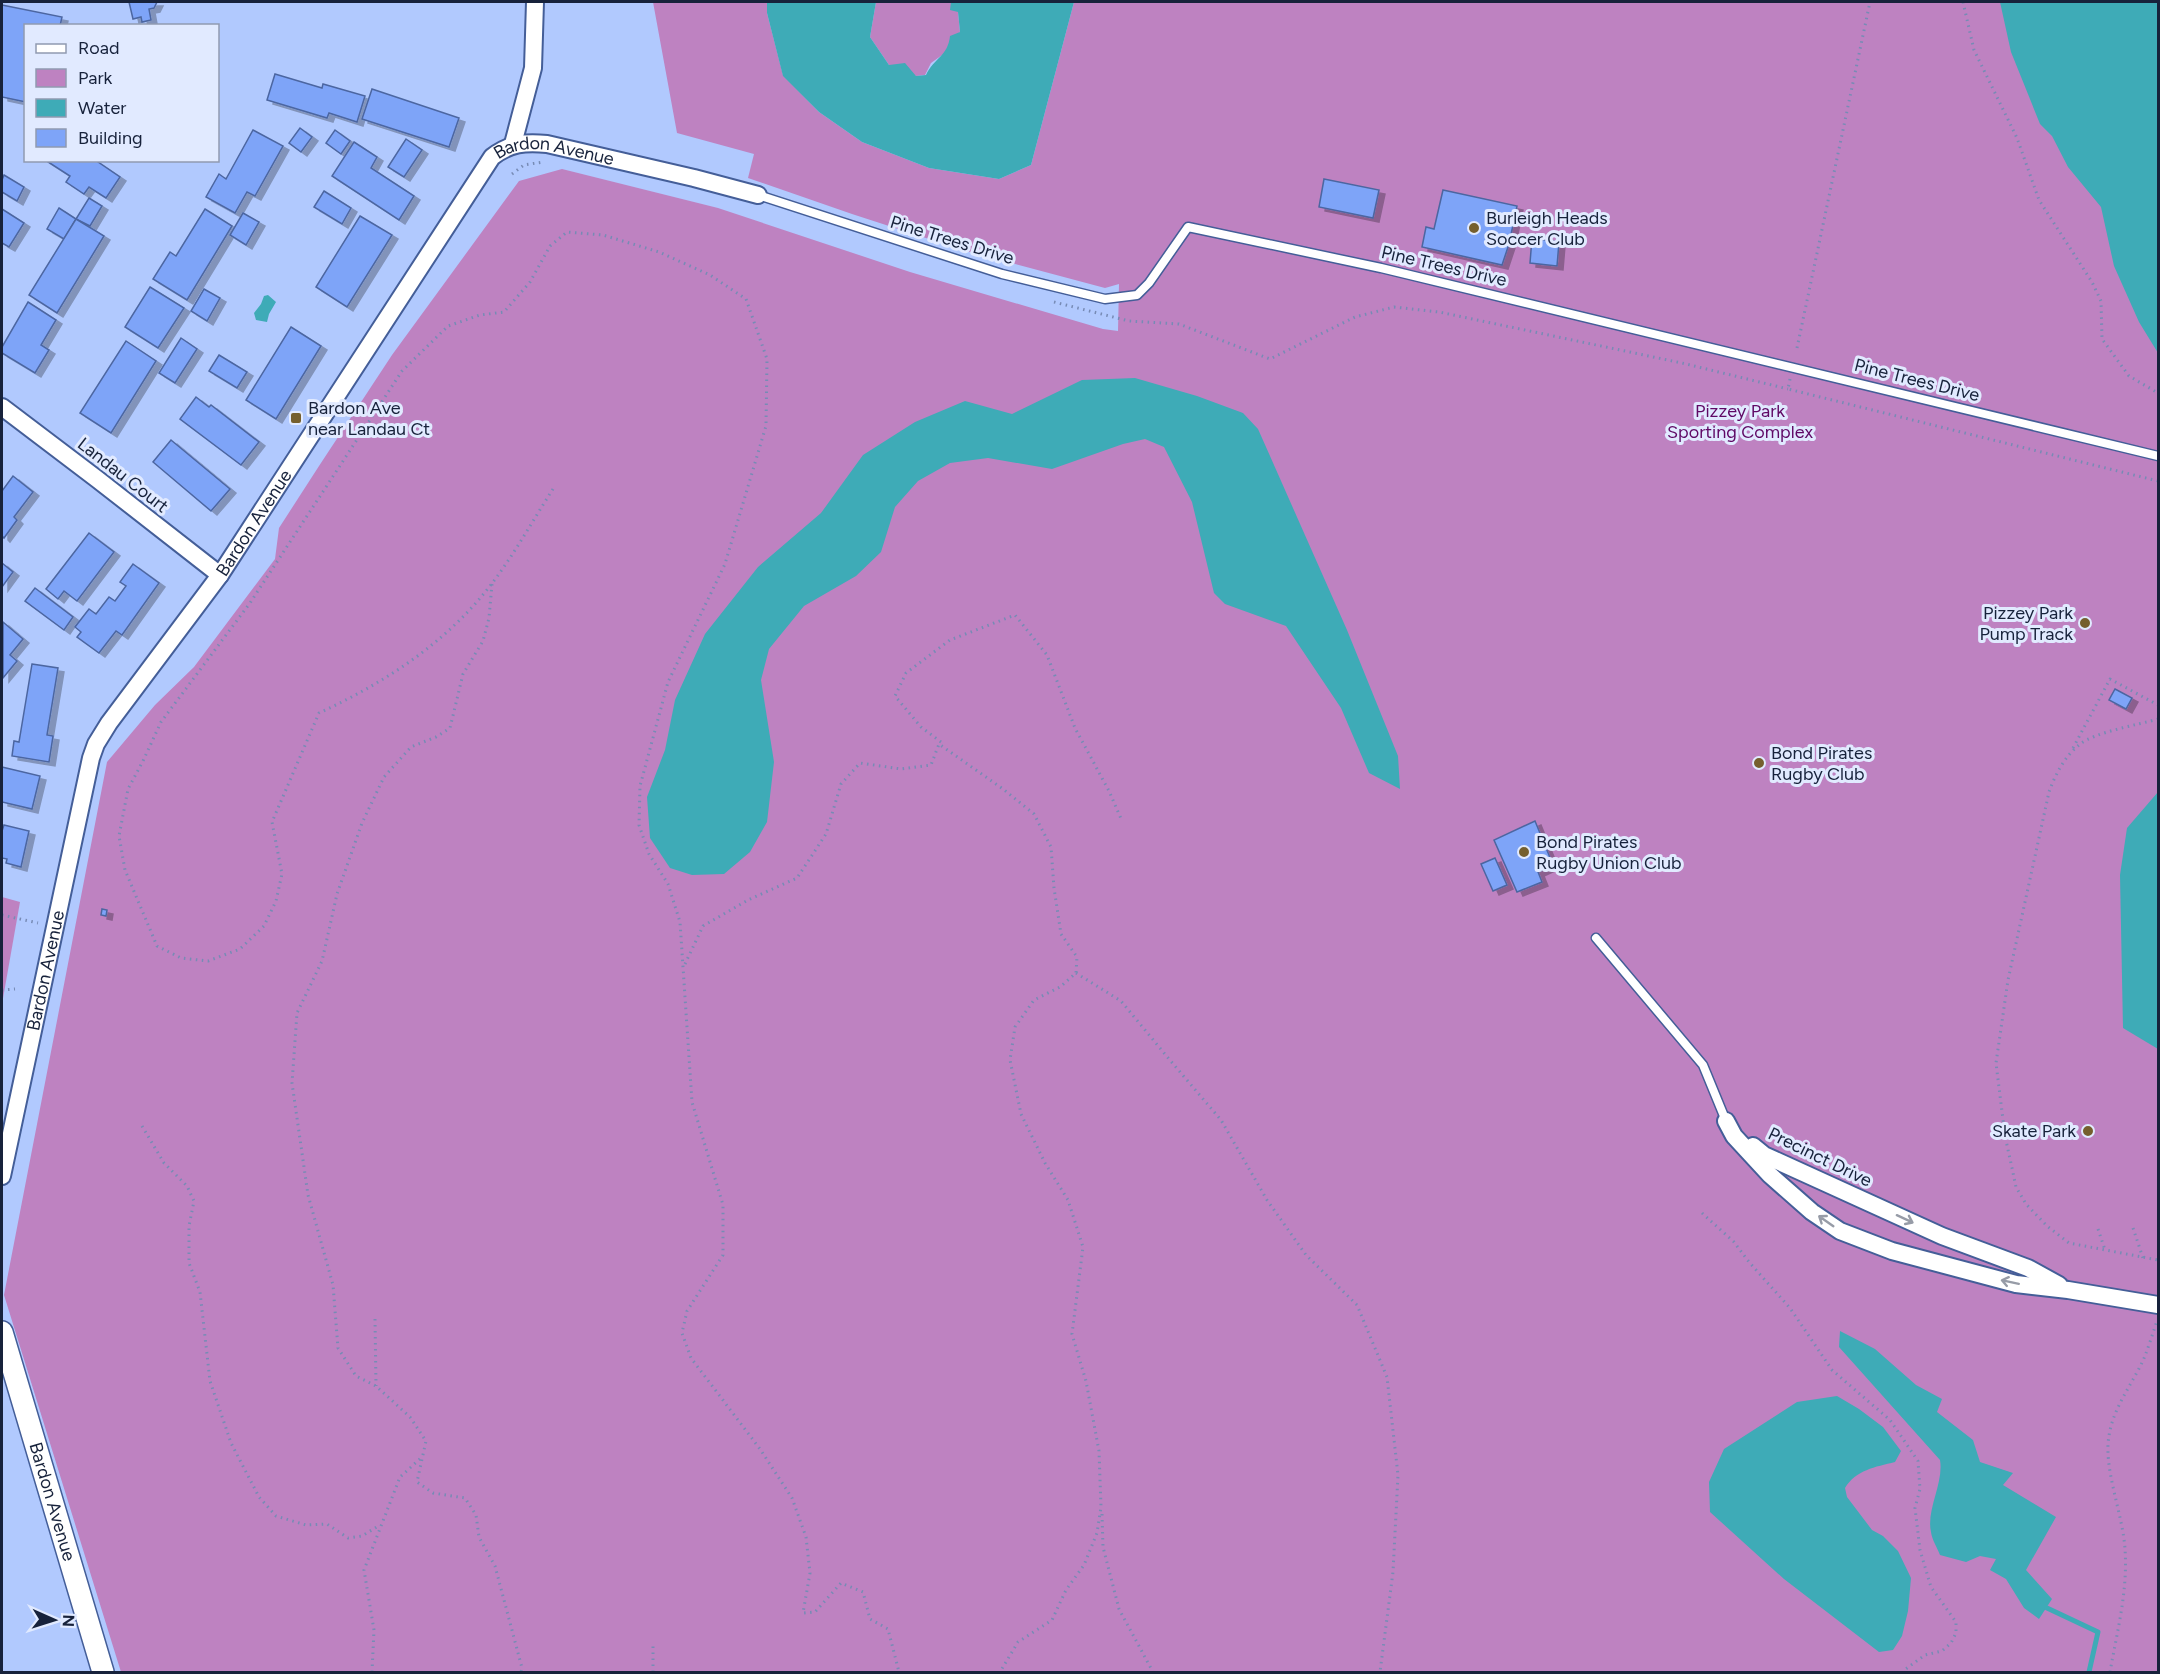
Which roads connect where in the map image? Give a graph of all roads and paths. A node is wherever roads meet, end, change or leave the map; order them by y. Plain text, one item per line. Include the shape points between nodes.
1 (535, 2) edge
2 (1870, 2) edge
3 (1963, 2) edge
4 (513, 144) junction
5 (758, 195) joint
6 (1797, 348) dead end
7 (1791, 378) dead end
8 (2158, 393) edge
9 (2, 407) edge
10 (2158, 456) edge
11 (2158, 481) edge
12 (553, 489) dead end
13 (220, 575) junction
14 (493, 582) junction
15 (2158, 705) edge
16 (2158, 719) edge
17 (941, 742) dead end
18 (2070, 754) junction
19 (1122, 821) dead end
20 (2, 915) edge
21 (54, 927) junction
22 (1596, 938) dead end
23 (684, 966) junction
24 (1076, 972) junction
25 (15, 989) dead end
26 (2, 990) edge
27 (1726, 1121) junction
28 (142, 1126) dead end
29 (2, 1176) edge
30 (1702, 1213) dead end
31 (2133, 1228) dead end
32 (2098, 1229) dead end
33 (2105, 1250) junction
34 (2143, 1258) junction
35 (2158, 1260) edge
36 (2068, 1290) junction
37 (2158, 1305) edge
38 (2158, 1316) edge
39 (375, 1319) dead end
40 (2, 1332) edge
41 (376, 1386) junction
42 (423, 1457) junction
43 (1101, 1507) junction
44 (380, 1525) junction
45 (653, 1642) dead end
46 (1903, 1671) dead end
47 (103, 1672) edge
48 (372, 1672) edge
49 (521, 1672) edge
50 (652, 1672) edge
51 (899, 1672) edge
52 (1000, 1672) edge
53 (1153, 1672) edge
54 (1380, 1672) edge
55 (2110, 1672) edge

1 - 4 street via 534,68
2 - 6 path
3 - 8 path via 1974,50 2017,138 2039,200 2101,301 2102,339 2129,376
4 - 5 street, Bardon Avenue via 547,144
4 - 13 street, Bardon Avenue via 492,157
5 - 10 lane, Pine Trees Drive via 1002,274 1105,299 1137,295 1188,227 1389,270
7 - 11 path via 1788,389
9 - 13 street, Landau Court
12 - 14 path
13 - 21 street, Bardon Avenue via 96,744
14 - 23 path via 436,642 402,669 319,713 272,822 282,874 276,901 264,926 240,949 208,961 181,958 157,946 125,870 119,836 128,789 161,722 250,603 402,371 448,326 504,312 530,282 550,246 567,232 603,235 659,252 711,275 746,299 767,359 766,426 729,552 668,682 640,786 639,825 649,854 671,893 680,922
14 - 41 path via 483,641 463,674 450,728 411,747 384,777 362,823 337,894 322,961 297,1013 292,1083 308,1195 333,1285 338,1348 356,1376
15 - 18 path via 2110,680
16 - 18 path via 2094,736
17 - 19 path via 921,728 895,696 906,674 950,640 1015,615 1047,655 1075,728
18 - 33 path via 2055,774 2049,792 2008,980 1996,1063 2005,1136 2021,1196 2047,1226 2069,1243
20 - 21 path
21 - 29 street, Bardon Avenue
22 - 27 lane via 1703,1065
23 - 24 path via 703,926 797,878 826,834 841,784 860,763 901,769 931,765 939,744 1034,814 1052,847 1061,934 1077,957
23 - 51 path via 692,1102 723,1205 723,1255 687,1311 682,1333 691,1358 792,1498 806,1537 810,1573 803,1613 815,1612 841,1583 863,1592 870,1619 888,1629
24 - 43 path via 1060,987 1034,1000 1014,1028 1010,1060 1021,1114 1068,1200 1083,1247 1072,1334 1099,1451
24 - 54 path via 1121,1001 1221,1120 1267,1200 1306,1255 1357,1305 1387,1377 1398,1475 1393,1572
25 - 26 path
27 -> 36 street, Precinct Drive via 1764,1155 1942,1236 2028,1268
36 -> 27 street, Precinct Drive via 2016,1284 1944,1266 1840,1231 1770,1175 1734,1136
28 - 44 path via 194,1201 189,1263 200,1292 210,1381 231,1443 259,1497 276,1516 306,1525 327,1524 348,1538 362,1536
30 - 46 path via 1734,1242 1790,1308 1832,1370 1890,1420 1918,1461 1920,1489 1915,1508 1920,1550 1930,1587 1956,1623 1956,1633 1942,1651 1925,1655
31 - 34 path
32 - 33 path
33 - 34 path
34 - 35 path
36 - 37 street, Precinct Drive
38 - 55 path via 2108,1436 2110,1471 2125,1548 2126,1583
39 - 41 path
40 - 47 street, Bardon Avenue
41 - 42 path via 410,1417 426,1441
42 - 44 path via 400,1477
42 - 49 path via 417,1482 433,1493 465,1498 476,1515 479,1537 495,1566
43 - 52 path via 1097,1533 1084,1565 1052,1620 1018,1642
43 - 53 path via 1103,1547 1119,1609
44 - 48 path via 364,1569 374,1630
45 - 50 path

